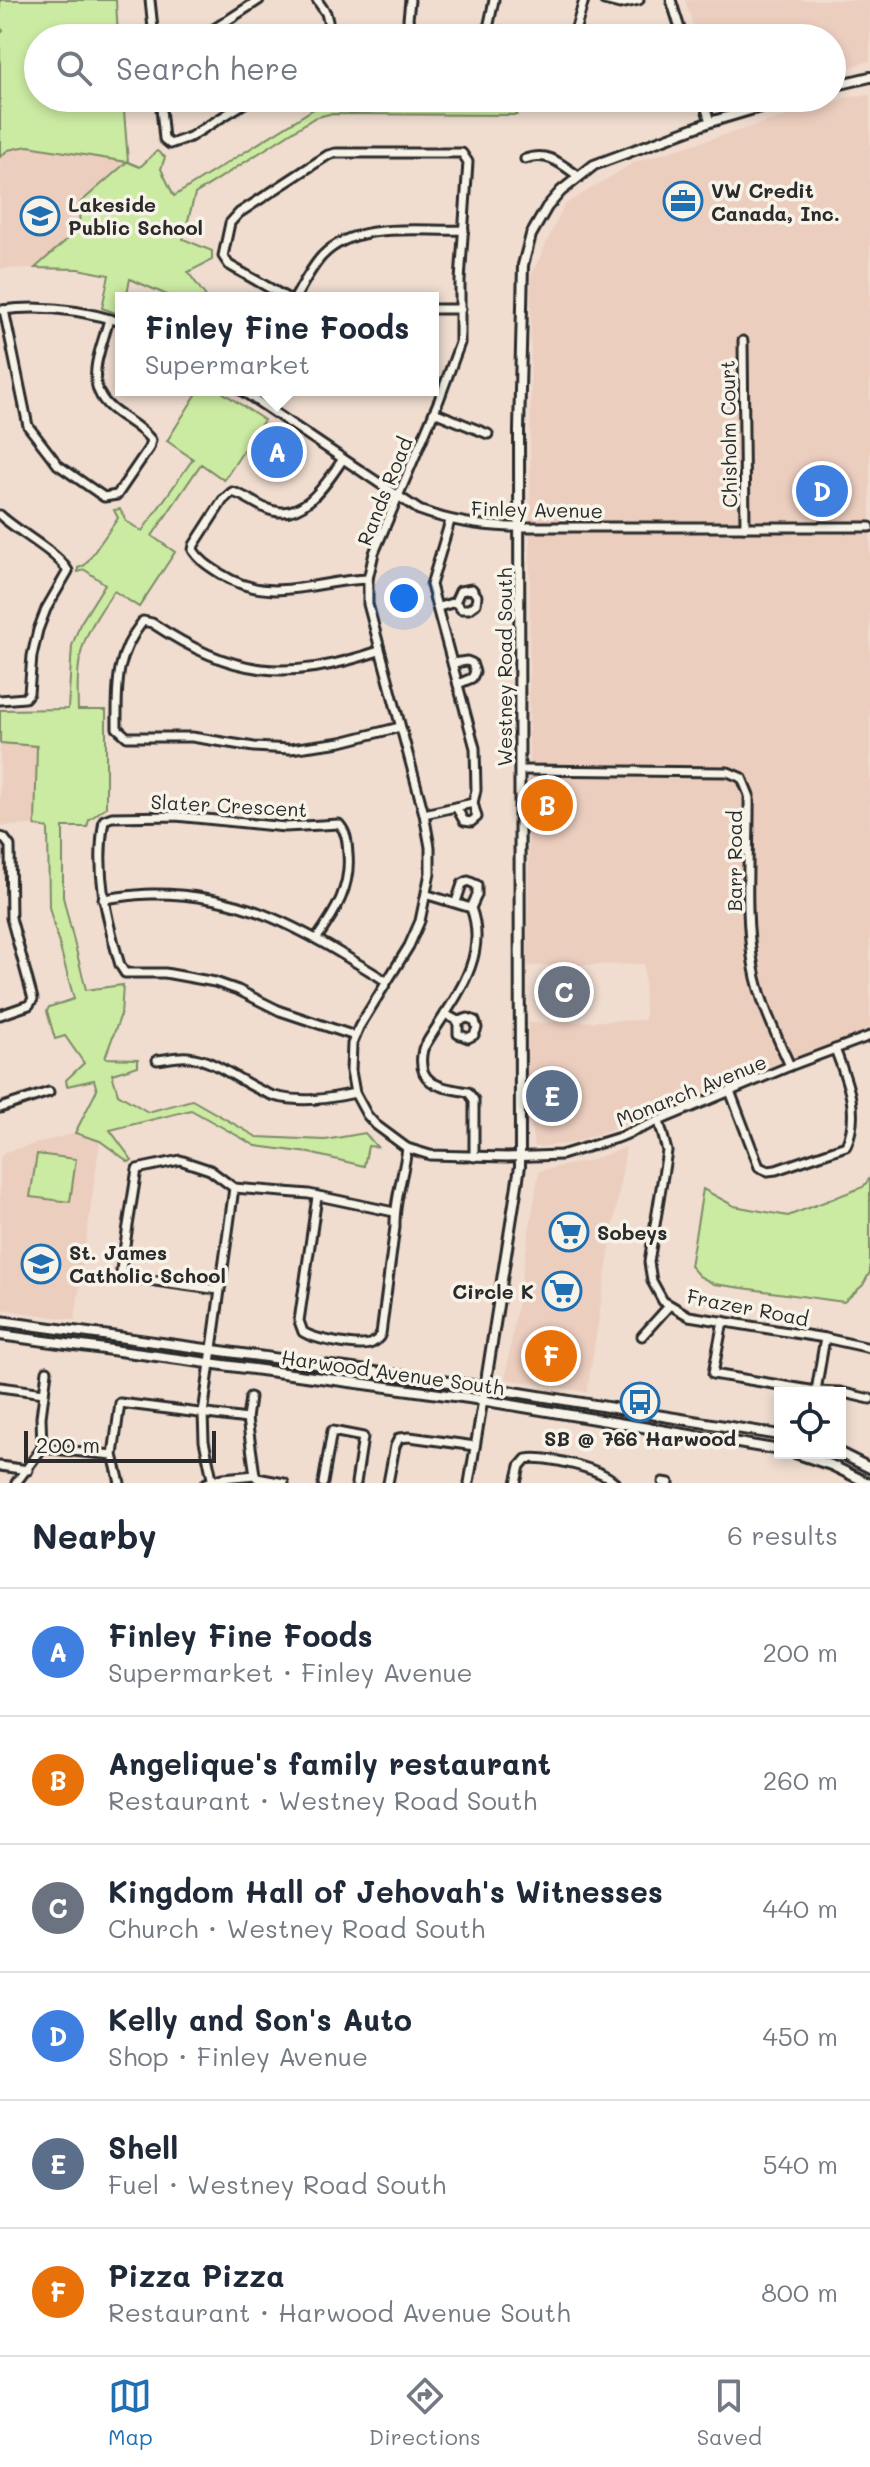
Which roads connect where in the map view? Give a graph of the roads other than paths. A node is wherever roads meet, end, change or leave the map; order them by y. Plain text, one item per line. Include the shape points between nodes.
1 (150, 0) edge
2 (259, 0) edge
3 (317, 0) edge
4 (410, 0) edge
5 (494, 0) edge
6 (584, 0) edge
7 (604, 0) edge
8 (639, 0) edge
9 (671, 0) edge
10 (153, 24) edge
11 (222, 24) edge
12 (329, 24) edge
13 (410, 24) edge
14 (489, 24) edge
15 (577, 24) edge
16 (679, 24) edge
17 (870, 77) edge
18 (846, 83) edge
19 (161, 112) edge
20 (230, 112) edge
21 (707, 112) edge
22 (743, 112) edge
23 (710, 122) junction
24 (525, 159) dead end
25 (578, 176) junction
26 (464, 230) junction
27 (276, 292) edge
28 (299, 292) edge
29 (439, 309) edge
30 (461, 309) junction
31 (2, 310) edge
32 (109, 319) junction
33 (115, 320) edge
34 (743, 341) dead end
35 (250, 396) edge
36 (434, 412) junction
37 (488, 434) dead end
38 (343, 459) junction
39 (398, 496) junction
40 (0, 515) edge
41 (450, 521) junction
42 (520, 527) junction
43 (745, 527) junction
44 (870, 527) edge
45 (368, 579) junction
46 (455, 602) dead end
47 (439, 607) junction
48 (379, 651) junction
49 (453, 663) junction
50 (458, 684) junction
51 (0, 700) edge
52 (400, 727) junction
53 (520, 770) junction
54 (473, 803) junction
55 (456, 807) junction
56 (424, 814) junction
57 (0, 837) edge
58 (428, 895) junction
59 (103, 899) junction
60 (456, 902) junction
61 (471, 908) junction
62 (317, 938) junction
63 (386, 981) junction
64 (445, 1014) junction
65 (0, 1015) edge
66 (458, 1021) dead end
67 (355, 1036) junction
68 (870, 1036) edge
69 (835, 1049) junction
70 (157, 1060) dead end
71 (790, 1066) junction
72 (730, 1091) junction
73 (49, 1092) dead end
74 (355, 1093) junction
75 (0, 1108) edge
76 (659, 1121) junction
77 (407, 1148) junction
78 (520, 1156) junction
79 (474, 1157) junction
80 (234, 1188) junction
81 (317, 1197) junction
82 (394, 1212) junction
83 (219, 1290) junction
84 (669, 1306) junction
85 (0, 1321) edge
86 (723, 1321) junction
87 (0, 1335) edge
88 (642, 1336) dead end
89 (825, 1338) junction
90 (870, 1348) edge
91 (211, 1349) junction
92 (209, 1364) junction
93 (47, 1371) dead end
94 (0, 1387) edge
95 (486, 1387) junction
96 (792, 1387) edge
97 (817, 1387) edge
98 (44, 1393) junction
99 (846, 1393) edge
100 (869, 1395) edge
101 (250, 1397) dead end
102 (483, 1400) junction
103 (203, 1414) junction
104 (247, 1419) junction
105 (774, 1434) edge
106 (475, 1446) junction
107 (42, 1448) junction
108 (774, 1449) edge
109 (113, 1455) junction
110 (846, 1456) edge
111 (813, 1459) edge
112 (0, 1466) edge
113 (870, 1468) edge
114 (28, 1470) junction
115 (255, 1475) junction
116 (211, 1482) edge
117 (16, 1483) edge
118 (120, 1483) edge
119 (284, 1483) edge
120 (323, 1483) edge
121 (356, 1483) edge
122 (388, 1483) edge
123 (469, 1483) edge
124 (516, 1483) edge
125 (615, 1483) edge
126 (868, 1483) edge

1 - 10 street
2 - 11 street
3 - 12 street
4 - 13 street
5 - 14 street
6 - 15 street
7 - 8 street
9 - 16 street
17 - 18 main road
19 - 20 street via 164,139 170,144
21 - 23 street
22 - 23 main road, Westney Road South
23 - 25 main road, Westney Road South via 620,153
24 - 25 street via 549,156
25 - 42 main road, Westney Road South via 547,207 531,235 523,265
26 - 27 street, Rands Road via 468,162 462,153 328,155 230,223 223,256 229,265
26 - 28 street via 375,230 348,238 322,256
26 - 30 street, Rands Road
29 - 30 street
30 - 36 street, Rands Road via 460,343
31 - 32 street via 52,308
31 - 32 street via 28,426 58,465 111,498 151,440 105,405 97,386 94,371
32 - 33 street
34 - 43 street, Chisholm Court
35 - 38 street, Finley Avenue
36 - 37 street
36 - 39 street, Rands Road
38 - 39 street, Finley Avenue
38 - 45 street via 311,500 287,513 232,492 193,550 198,559 251,588 289,591
39 - 41 street, Finley Avenue
39 - 45 street, Rands Road
40 - 51 street via 68,571 38,630 29,693
41 - 42 street, Finley Avenue
41 - 47 street via 431,585
42 - 43 street, Finley Avenue
42 - 53 main road, Westney Road South
43 - 44 street, Finley Avenue
45 - 48 street, Rands Road
46 - 47 street
47 - 49 street
48 - 52 street, Rands Road
48 - 52 street via 304,670 258,669 206,655 143,621 129,638 118,669 117,728 127,737 192,737 290,749
49 - 50 street
49 - 50 street via 472,663 475,672
50 - 54 street via 475,748
52 - 56 street, Rands Road
53 - 71 street, Barr Road via 728,772 742,778 749,795 754,969
53 - 78 main road, Westney Road South
54 - 55 street
54 - 55 street via 477,817 471,822 460,817
55 - 56 street
56 - 58 street, Rands Road via 430,847
57 - 65 street via 10,846 11,918 33,999
58 - 60 street
58 - 63 street, Rands Road via 409,946
59 - 62 street via 150,894 218,900
59 - 62 street, Slater Crescent via 102,833 104,820 112,817 176,816 285,827 339,824 346,832 349,873
59 - 67 street, Slater Crescent via 125,973 215,982
60 - 61 street
60 - 61 street via 468,881 477,885
61 - 64 street via 475,958
62 - 63 street
63 - 67 street, Rands Road
64 - 66 street
64 - 79 street via 423,1049 423,1066 430,1082 468,1092 474,1100
67 - 74 street, Rands Road
68 - 69 street, Monarch Avenue
69 - 71 street, Monarch Avenue
69 - 72 street via 853,1098 846,1146 776,1170 759,1167
70 - 74 street via 189,1057 295,1100
71 - 72 street, Monarch Avenue
72 - 76 street, Monarch Avenue
73 - 75 street
74 - 77 street via 376,1125
76 - 78 street, Monarch Avenue via 564,1154
76 - 84 street, Frazer Road via 667,1151 649,1262 654,1287
77 - 79 street
77 - 82 street
78 - 79 street
78 - 95 main road, Westney Road South
80 - 81 street
80 - 83 street
80 - 83 street via 210,1170 180,1160 137,1169 121,1270 127,1277
81 - 82 street
81 - 82 street via 299,1321 313,1338 365,1345 381,1334
83 - 91 street
84 - 86 street, Frazer Road via 689,1316
84 - 88 street
85 - 91 main road, Harwood Avenue South
86 - 89 street, Frazer Road
86 - 96 street via 713,1374
87 - 92 main road, Harwood Avenue South
89 - 90 street, Frazer Road
89 - 97 street
91 - 92 street
91 - 95 main road, Harwood Avenue South
92 - 102 main road, Harwood Avenue South
92 - 103 street
93 - 98 street
94 - 98 street
95 - 102 main road, Westney Road South
95 - 105 main road, Harwood Avenue South
98 - 107 street
99 - 100 street
101 - 104 street
102 - 106 street
102 - 108 main road, Harwood Avenue South
103 - 104 street
103 - 109 street via 120,1403
103 - 116 street
104 - 115 street
106 - 122 street via 399,1438
106 - 123 street
107 - 109 street
107 - 114 street
109 - 118 street
110 - 113 main road
111 - 126 main road
112 - 114 street
114 - 117 street
115 - 116 street
115 - 119 street
120 - 121 street via 332,1431 363,1437
124 - 125 street via 520,1466 534,1457 601,1471

